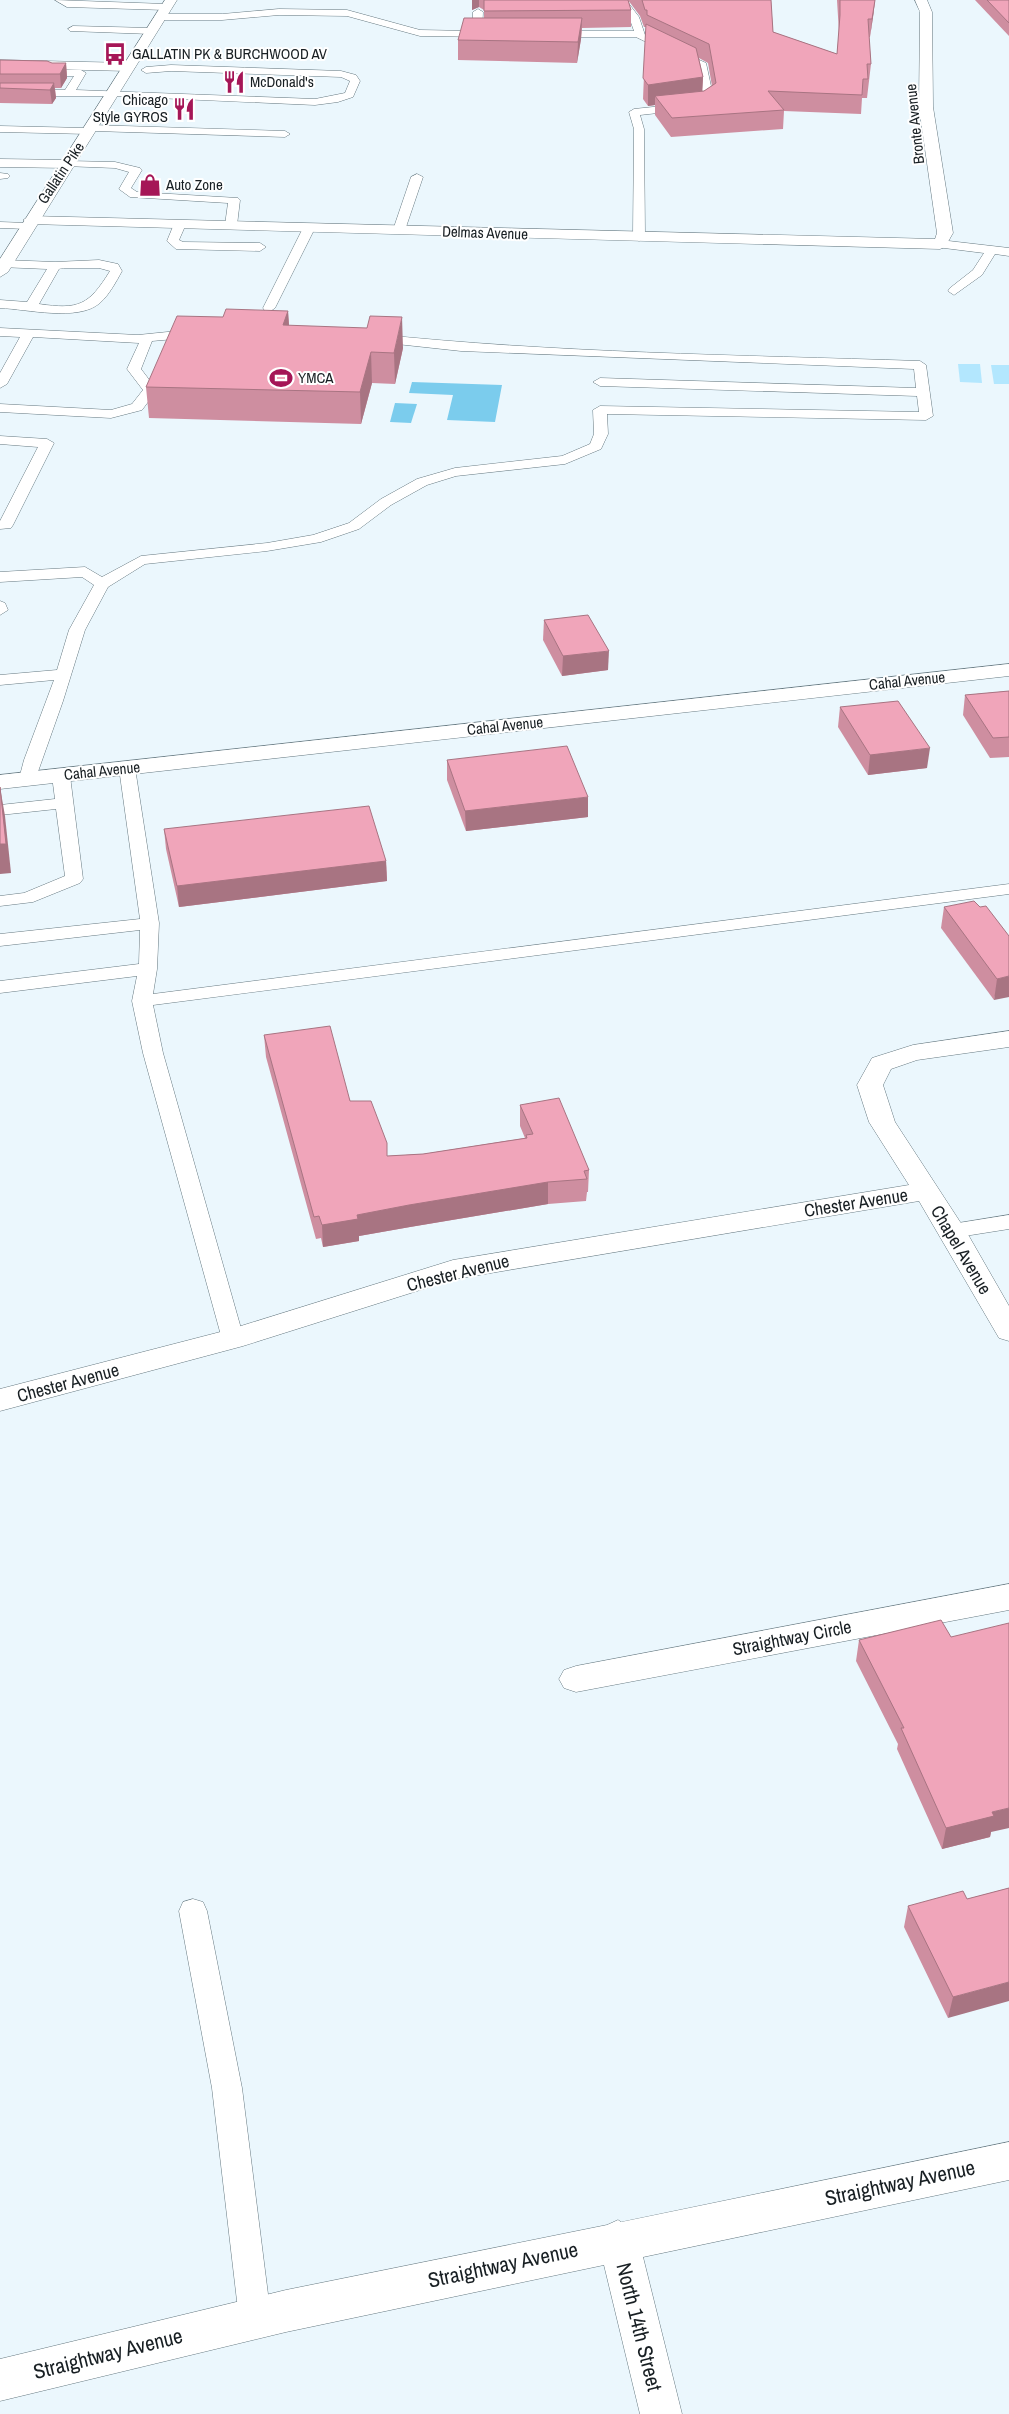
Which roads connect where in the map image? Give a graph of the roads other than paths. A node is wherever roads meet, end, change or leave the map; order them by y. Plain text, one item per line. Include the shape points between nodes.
1 (60, 0) edge
2 (621, 0) edge
3 (922, 0) edge
4 (170, 7) edge
5 (392, 11) dead end
6 (478, 12) dead end
7 (392, 25) junction
8 (73, 29) dead end
9 (152, 31) junction
10 (477, 34) junction
11 (496, 34) edge
12 (544, 34) edge
13 (639, 34) junction
14 (0, 64) edge
15 (59, 65) junction
16 (129, 67) junction
17 (146, 70) junction
18 (226, 70) junction
19 (184, 83) junction
20 (0, 93) edge
21 (112, 93) junction
22 (68, 94) junction
23 (177, 96) junction
24 (0, 129) edge
25 (90, 129) junction
26 (285, 134) dead end
27 (68, 164) junction
28 (1, 172) edge
29 (417, 177) dead end
30 (29, 222) junction
31 (180, 224) junction
32 (0, 225) edge
33 (231, 225) junction
34 (309, 228) junction
35 (399, 230) junction
36 (639, 237) junction
37 (940, 244) junction
38 (260, 247) dead end
39 (992, 250) junction
40 (1009, 252) edge
41 (55, 266) junction
42 (2, 268) edge
43 (954, 291) dead end
44 (0, 304) edge
45 (32, 306) junction
46 (269, 308) edge
47 (0, 332) edge
48 (214, 332) edge
49 (29, 333) junction
50 (362, 337) edge
51 (147, 338) junction
52 (730, 372) junction
53 (600, 382) junction
54 (0, 384) edge
55 (923, 392) junction
56 (0, 408) edge
57 (732, 413) junction
58 (0, 440) edge
59 (0, 525) edge
60 (0, 577) edge
61 (102, 584) junction
62 (0, 606) edge
63 (0, 610) edge
64 (1009, 670) edge
65 (63, 674) junction
66 (0, 680) edge
67 (127, 768) junction
68 (61, 776) junction
69 (28, 779) junction
70 (0, 782) edge
71 (64, 803) junction
72 (0, 810) edge
73 (1009, 889) edge
74 (0, 901) edge
75 (150, 923) junction
76 (0, 940) edge
77 (148, 969) junction
78 (0, 987) edge
79 (142, 1001) junction
80 (1009, 1039) edge
81 (926, 1191) junction
82 (1009, 1222) edge
83 (952, 1231) junction
84 (1009, 1331) edge
85 (232, 1339) junction
86 (0, 1400) edge
87 (1009, 1597) edge
88 (576, 1679) dead end
89 (193, 1911) dead end
90 (1009, 2161) edge
91 (618, 2240) junction
92 (254, 2318) junction
93 (0, 2380) edge
94 (661, 2414) edge

1 - 4 lane via 68,4
2 - 13 lane via 634,17
3 - 37 street, Bronte Avenue via 926,12 926,107 945,234
4 - 7 lane via 222,17 279,12 347,13
4 - 9 street, Gallatin Pike
5 - 7 lane
6 - 10 lane
7 - 10 lane via 420,33
8 - 9 lane
9 - 16 street, Gallatin Pike
10 - 11 lane
12 - 13 lane
13 - 36 lane via 641,38 702,65 709,100 704,105 634,112 639,129
14 - 15 street
15 - 16 street
15 - 22 lane via 54,72 81,73
16 - 17 lane
16 - 21 street, Gallatin Pike
17 - 18 lane
17 - 19 lane via 173,74
18 - 19 lane
18 - 23 lane via 341,74 355,81 349,95 328,101
19 - 23 lane
20 - 22 lane
21 - 22 lane
21 - 23 lane
21 - 25 street, Gallatin Pike
24 - 25 lane
25 - 26 lane
25 - 27 street, Gallatin Pike
27 - 28 street
27 - 30 street, Gallatin Pike
27 - 33 lane via 115,165 136,170 125,189 134,195 234,200
29 - 35 lane
30 - 31 street, Delmas Avenue
30 - 32 lane
30 - 42 street, Gallatin Pike
31 - 33 street, Delmas Avenue
31 - 38 lane via 173,241 180,246
33 - 34 street, Delmas Avenue
34 - 35 street, Delmas Avenue
34 - 46 lane
35 - 36 street, Delmas Avenue
36 - 37 street, Delmas Avenue
37 - 39 lane
39 - 40 lane
39 - 43 lane via 978,272
41 - 42 lane
41 - 45 lane
41 - 45 lane via 99,264 114,267 116,271 98,300 89,306 76,310
44 - 45 lane
47 - 49 lane
48 - 51 lane
49 - 51 lane
49 - 54 lane
50 - 53 lane via 461,347
51 - 56 lane via 134,368 150,390 137,407 111,414
52 - 53 lane
52 - 53 lane
52 - 55 lane
52 - 55 lane via 920,365
52 - 57 lane
53 - 57 lane
53 - 61 lane via 601,434 596,446 565,460 455,472 422,482 386,502 354,526 316,539 141,560
55 - 57 lane via 926,416
58 - 59 lane via 47,443 6,525
60 - 61 lane via 85,572
61 - 65 lane via 77,630
62 - 63 lane
64 - 67 street, Cahal Avenue
65 - 66 lane
65 - 69 lane
67 - 68 street, Cahal Avenue
67 - 75 lane
68 - 69 street, Cahal Avenue
68 - 71 lane
69 - 70 street, Cahal Avenue
71 - 72 lane
71 - 74 lane via 74,879 27,898
73 - 79 lane
75 - 76 lane
75 - 77 lane
77 - 78 lane
77 - 79 lane
79 - 85 lane via 152,1053
80 - 81 street, Chapel Avenue via 913,1053 881,1064 870,1085 882,1122
81 - 83 street, Chapel Avenue
81 - 85 street, Chester Avenue via 453,1270
82 - 83 lane
83 - 84 street, Chapel Avenue
85 - 86 street, Chester Avenue
87 - 88 street, Straightway Circle
89 - 92 lane via 227,2088
90 - 91 street, Straightway Avenue
91 - 92 street, Straightway Avenue
91 - 94 street, North 14th Street
92 - 93 street, Straightway Avenue

